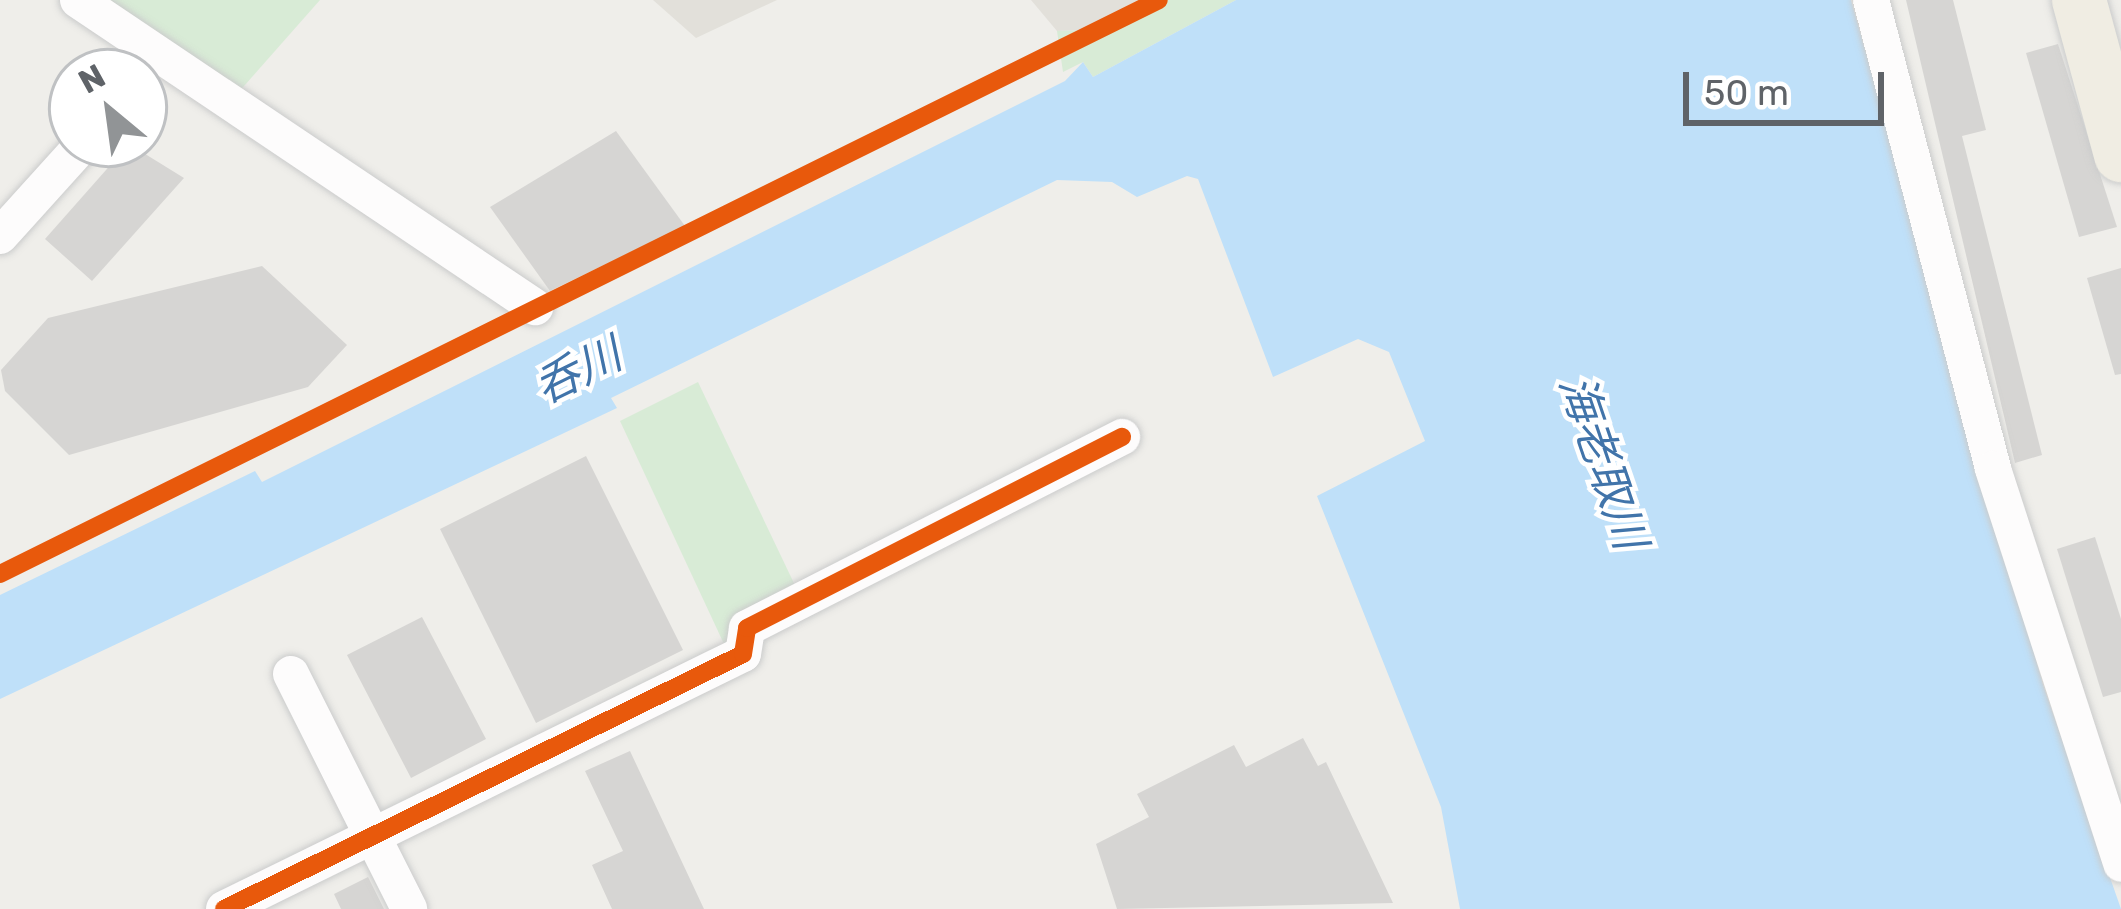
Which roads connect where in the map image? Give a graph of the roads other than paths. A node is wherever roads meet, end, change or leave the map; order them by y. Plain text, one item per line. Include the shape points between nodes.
1 (78, 0) edge
2 (1871, 0) edge
3 (2079, 0) edge
4 (131, 48) edge
5 (168, 77) edge
6 (2121, 155) edge
7 (61, 168) edge
8 (0, 236) edge
9 (535, 307) dead end
10 (1122, 436) dead end
11 (291, 674) dead end
12 (373, 837) junction
13 (2121, 864) edge
14 (224, 909) edge
15 (409, 909) edge

1 - 4 street
2 - 13 street via 1993,469
3 - 6 highway
5 - 9 street
7 - 8 street
10 - 12 street via 747,628 743,654
11 - 12 street
12 - 14 street
12 - 15 street

